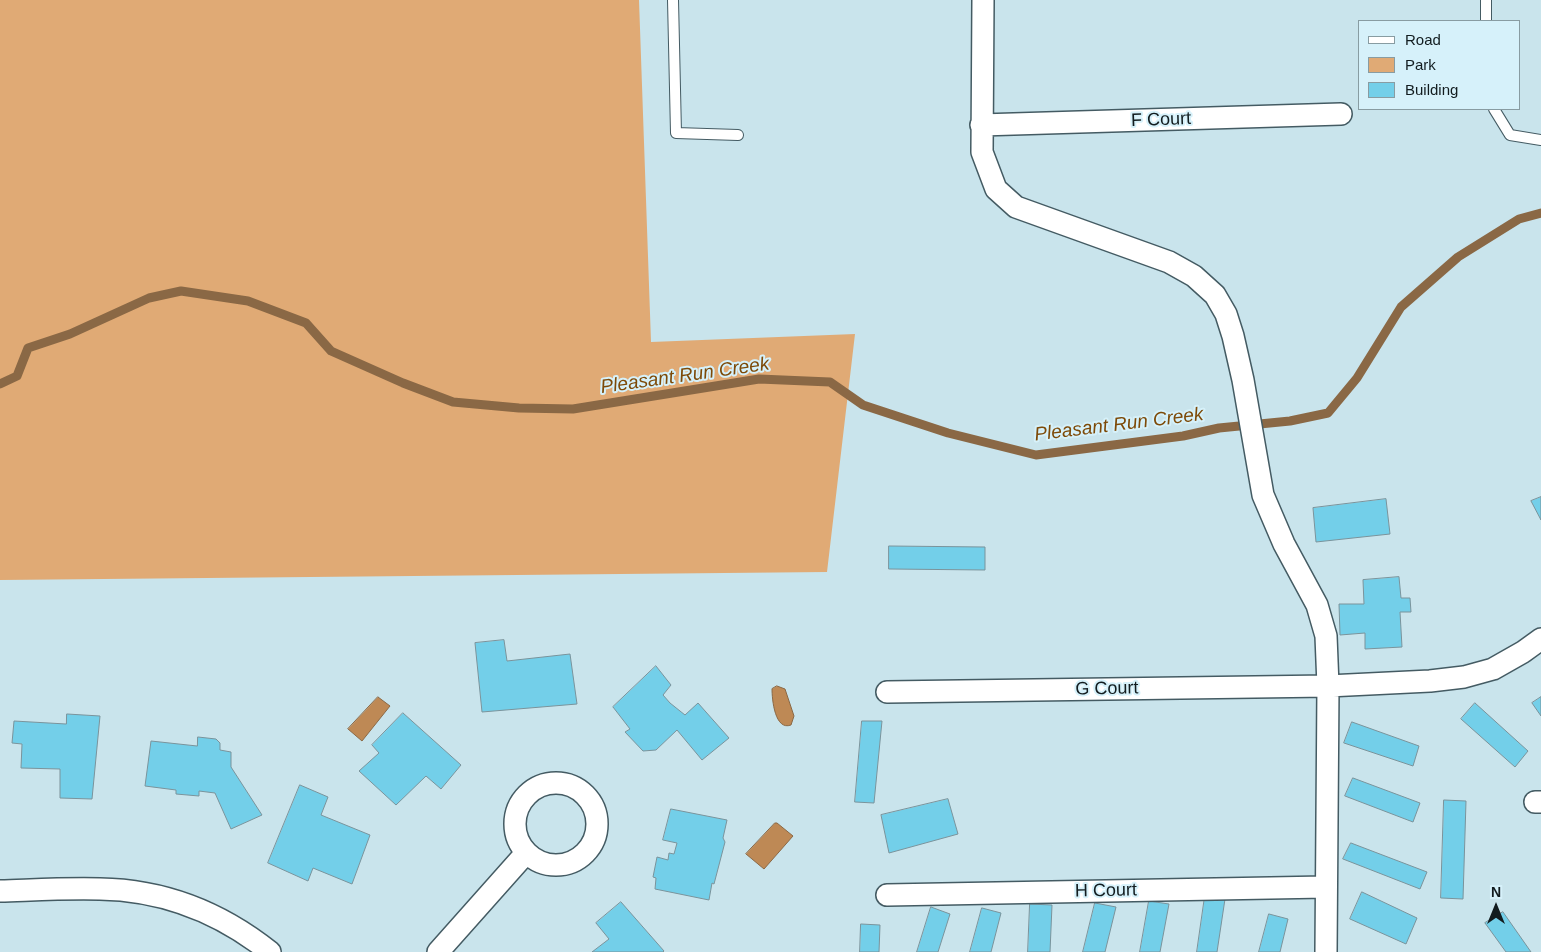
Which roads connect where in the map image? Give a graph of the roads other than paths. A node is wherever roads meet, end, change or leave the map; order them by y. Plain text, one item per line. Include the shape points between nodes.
1 (673, 0) edge
2 (983, 0) edge
3 (1486, 0) edge
4 (1486, 20) edge
5 (1495, 110) edge
6 (1342, 114) dead end
7 (981, 125) junction
8 (738, 134) dead end
9 (1541, 140) edge
10 (1541, 639) edge
11 (1328, 686) junction
12 (887, 692) dead end
13 (526, 852) dead end
14 (1326, 887) junction
15 (0, 891) edge
16 (887, 895) dead end
17 (270, 952) edge
18 (438, 952) edge
19 (1326, 952) edge

1 - 8 lane via 676,133
2 - 7 street
3 - 4 lane
5 - 9 lane via 1510,136
6 - 7 street, F Court
7 - 11 street via 982,152 996,189 1016,207 1169,262 1194,276 1215,295 1233,336 1262,495 1317,605 1326,636
10 - 11 street, G Court via 1493,668 1464,677
11 - 12 street, G Court
11 - 14 street
13 - 18 street
14 - 16 street, H Court
14 - 19 street
15 - 17 street via 102,889 142,893 188,905 224,920

